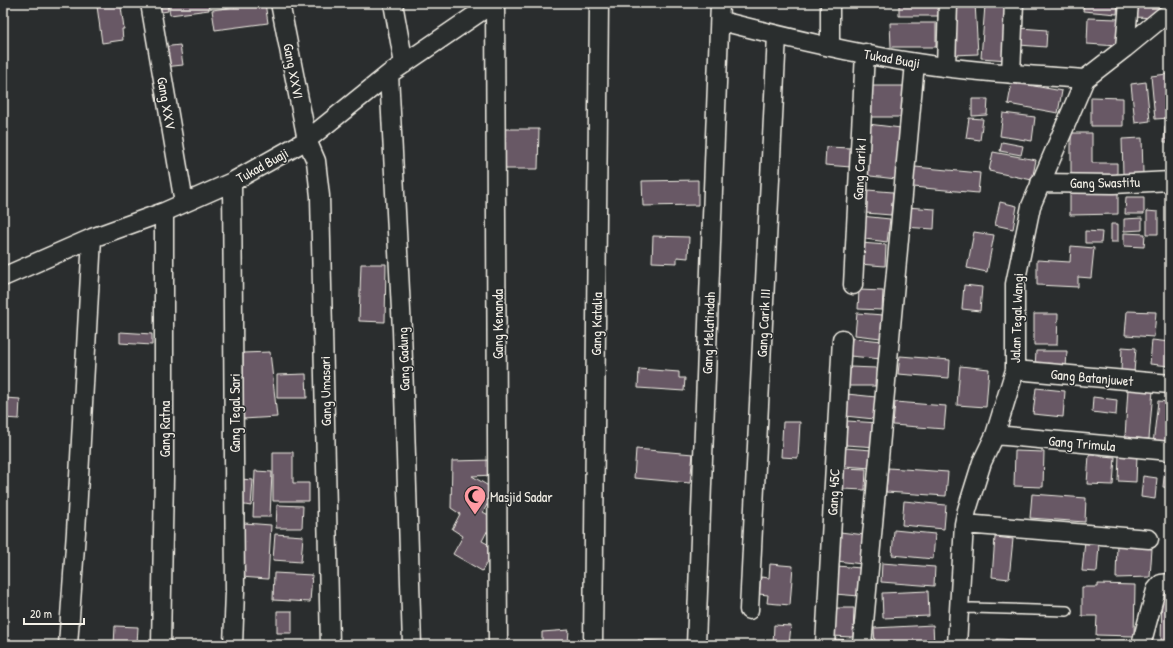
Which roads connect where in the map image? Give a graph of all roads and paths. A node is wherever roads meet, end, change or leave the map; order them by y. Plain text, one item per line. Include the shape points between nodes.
1 (150, 3) edge
2 (280, 3) edge
3 (393, 3) edge
4 (494, 3) edge
5 (599, 3) edge
6 (720, 3) edge
7 (830, 3) edge
8 (948, 3) edge
9 (1014, 3) edge
10 (1129, 3) edge
11 (476, 8) edge
12 (1166, 11) edge
13 (720, 21) junction
14 (777, 35) junction
15 (830, 47) junction
16 (1125, 48) junction
17 (865, 53) junction
18 (915, 63) junction
19 (404, 64) junction
20 (946, 67) junction
21 (389, 74) junction
22 (1011, 74) junction
23 (1085, 79) junction
24 (307, 140) junction
25 (1170, 181) edge
26 (232, 182) junction
27 (1040, 183) junction
28 (184, 203) junction
29 (164, 212) junction
30 (92, 238) junction
31 (3, 276) edge
32 (852, 285) dead end
33 (842, 340) dead end
34 (1015, 370) junction
35 (1170, 384) edge
36 (995, 434) junction
37 (1170, 451) edge
38 (964, 524) junction
39 (1149, 539) dead end
40 (1170, 583) edge
41 (959, 609) junction
42 (749, 610) dead end
43 (1068, 612) dead end
44 (68, 645) edge
45 (161, 645) edge
46 (233, 645) edge
47 (330, 645) edge
48 (412, 645) edge
49 (498, 645) edge
50 (593, 645) edge
51 (696, 645) edge
52 (825, 645) edge
53 (862, 645) edge
54 (957, 645) edge
55 (1140, 645) edge

1 - 28 street, Gang XXV
2 - 24 street, Gang XXVI
3 - 19 street
4 - 11 street, Tukad Buaji
4 - 49 street, Gang Kenanda
5 - 50 street, Gang Katalia
6 - 13 street
7 - 15 street
8 - 20 street
9 - 22 street
10 - 16 street
11 - 19 street, Tukad Buaji
12 - 16 street, Jalan Tegal Wangi
13 - 14 street, Tukad Buaji
13 - 51 street, Gang Melatindah
14 - 15 street, Tukad Buaji
14 - 42 street, Gang Carik III
15 - 17 street, Tukad Buaji
16 - 23 street, Jalan Tegal Wangi
17 - 18 street, Tukad Buaji
17 - 32 street, Gang Carik I
18 - 20 street, Tukad Buaji
18 - 53 street
19 - 21 street, Tukad Buaji
20 - 22 street, Tukad Buaji
21 - 24 street, Tukad Buaji
21 - 48 street, Gang Gadung via 402,330
22 - 23 street, Tukad Buaji
23 - 27 street, Jalan Tegal Wangi
24 - 26 street, Tukad Buaji
24 - 47 street, Gang Umasari via 316,161 320,196
25 - 27 street, Gang Swastitu via 1113,184
26 - 28 street, Tukad Buaji
26 - 46 street, Gang Tegal Sari via 235,591
27 - 34 street, Jalan Tegal Wangi via 1031,206 1015,284
28 - 29 street, Tukad Buaji
29 - 30 street, Tukad Buaji
29 - 45 street, Gang Ratna
30 - 31 street, Tukad Buaji
30 - 44 street
33 - 52 street, Gang 45C
34 - 35 street, Gang Batanjuwet
34 - 36 street, Jalan Tegal Wangi
36 - 37 street, Gang Trimula
36 - 38 street, Jalan Tegal Wangi via 982,462
38 - 39 street
38 - 41 street, Jalan Tegal Wangi
40 - 55 street via 1161,584 1156,590
41 - 43 lane
41 - 54 street, Jalan Tegal Wangi

